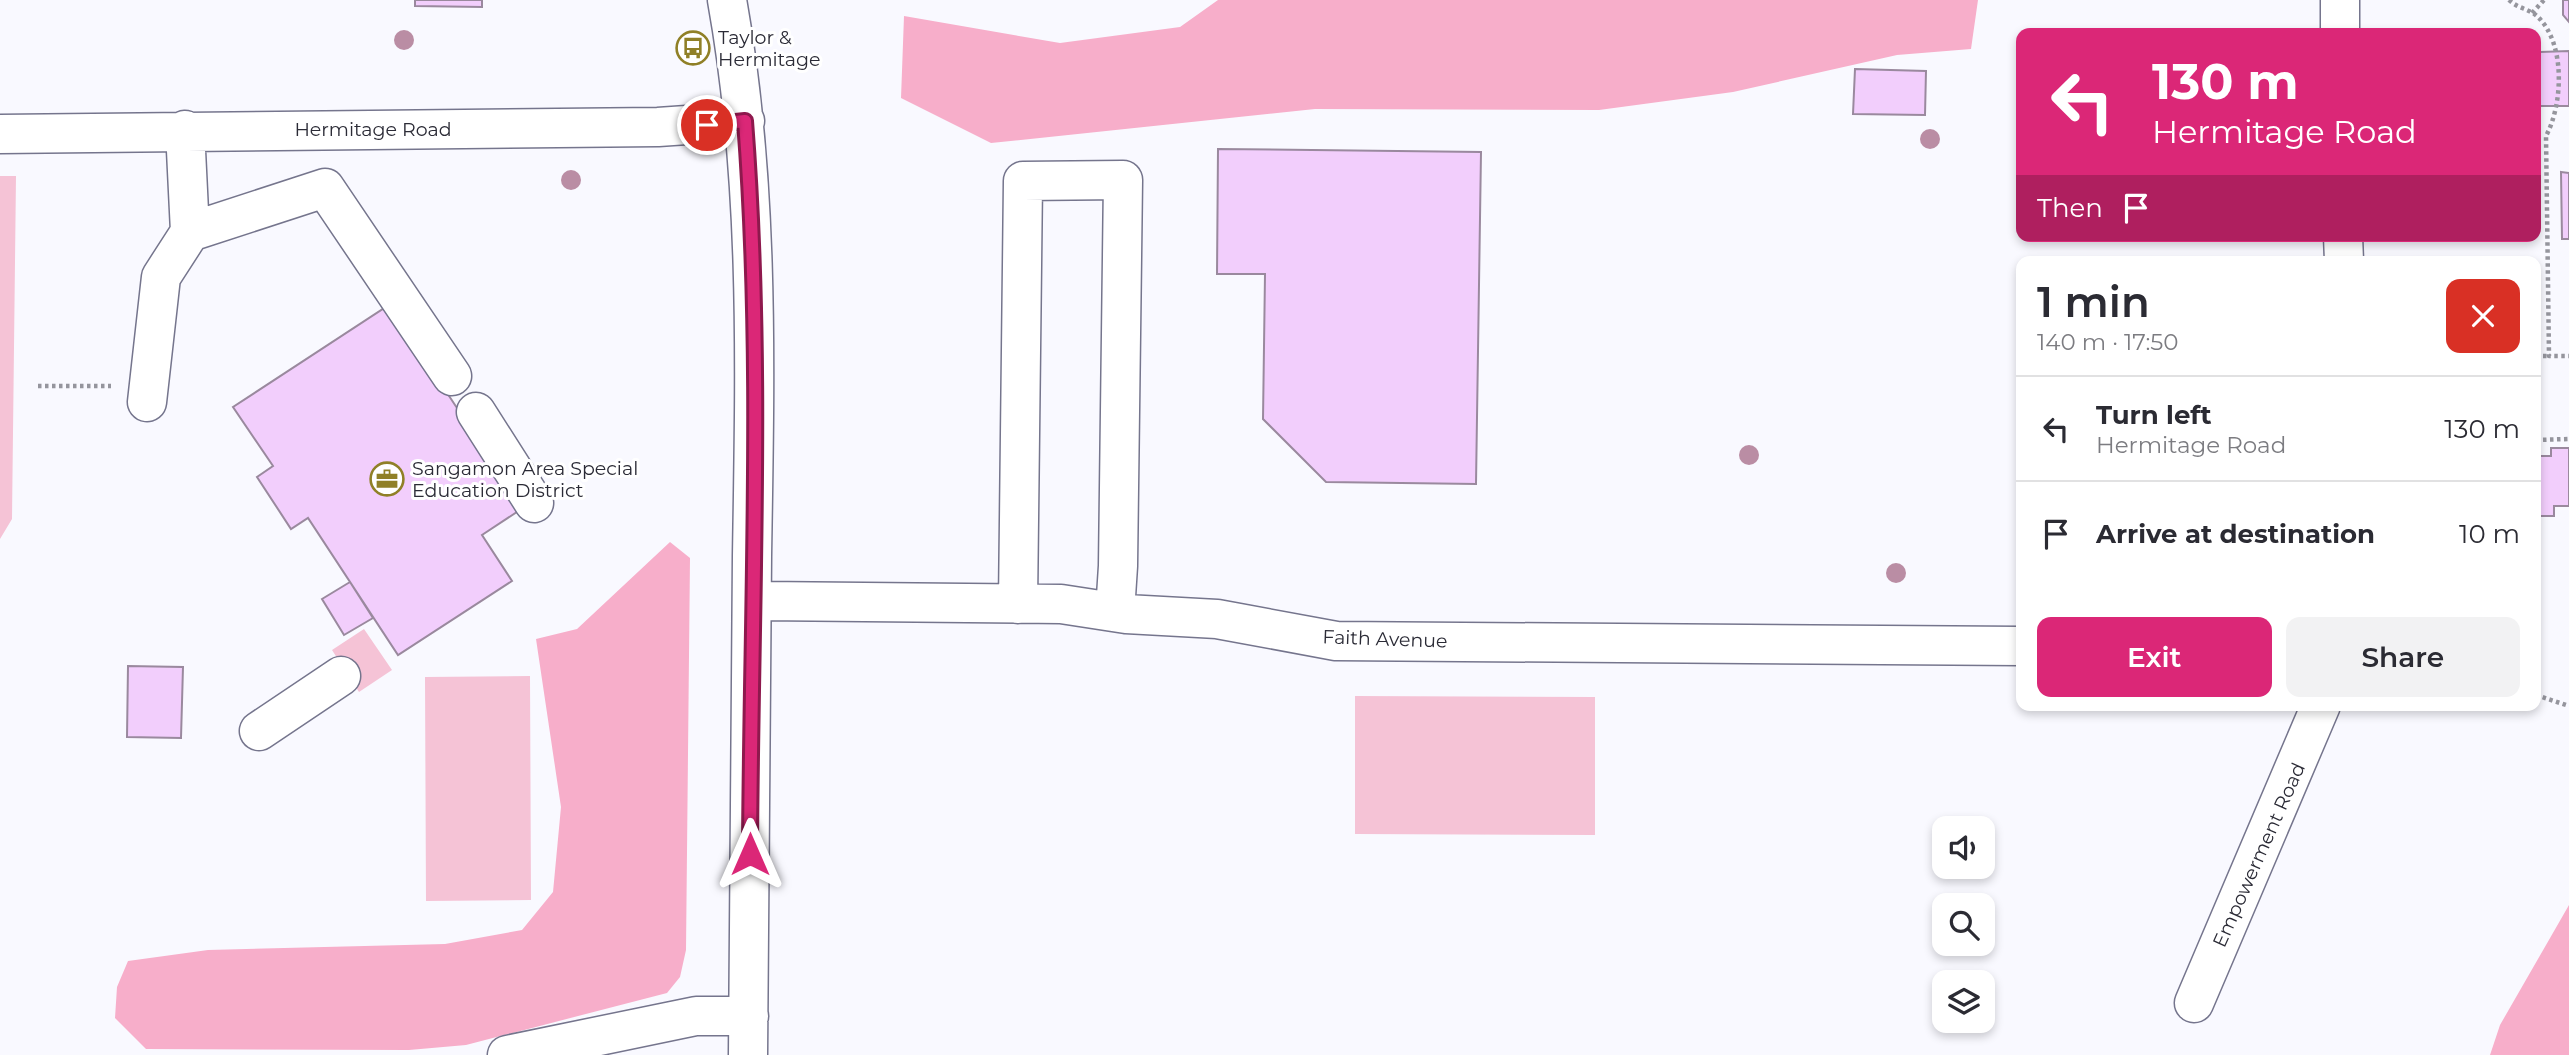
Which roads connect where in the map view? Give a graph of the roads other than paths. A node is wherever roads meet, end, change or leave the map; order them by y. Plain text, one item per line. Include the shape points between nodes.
1 (727, 0) edge
2 (2340, 0) edge
3 (2340, 28) edge
4 (745, 121) junction
5 (185, 130) junction
6 (0, 134) edge
7 (190, 232) junction
8 (452, 376) dead end
9 (148, 402) dead end
10 (476, 412) dead end
11 (534, 503) dead end
12 (752, 601) junction
13 (1018, 604) junction
14 (1115, 612) junction
15 (2016, 646) edge
16 (341, 676) dead end
17 (2318, 711) edge
18 (259, 731) dead end
19 (2194, 1003) dead end
20 (749, 1016) junction
21 (507, 1055) edge
22 (748, 1055) edge

1 - 4 street
2 - 3 street
4 - 5 street, Hermitage Road via 658,127
4 - 12 street via 755,337
5 - 6 street, Hermitage Road
5 - 7 street
7 - 8 street via 325,188
7 - 9 street via 161,277
10 - 11 street
12 - 13 street, Faith Avenue
12 - 20 street
13 - 14 street, Faith Avenue via 1061,604
13 - 14 street via 1023,181 1123,180
14 - 15 street, Faith Avenue via 1217,618 1336,641
16 - 18 street
17 - 19 street, Empowerment Road
20 - 21 street via 696,1016
20 - 22 street

